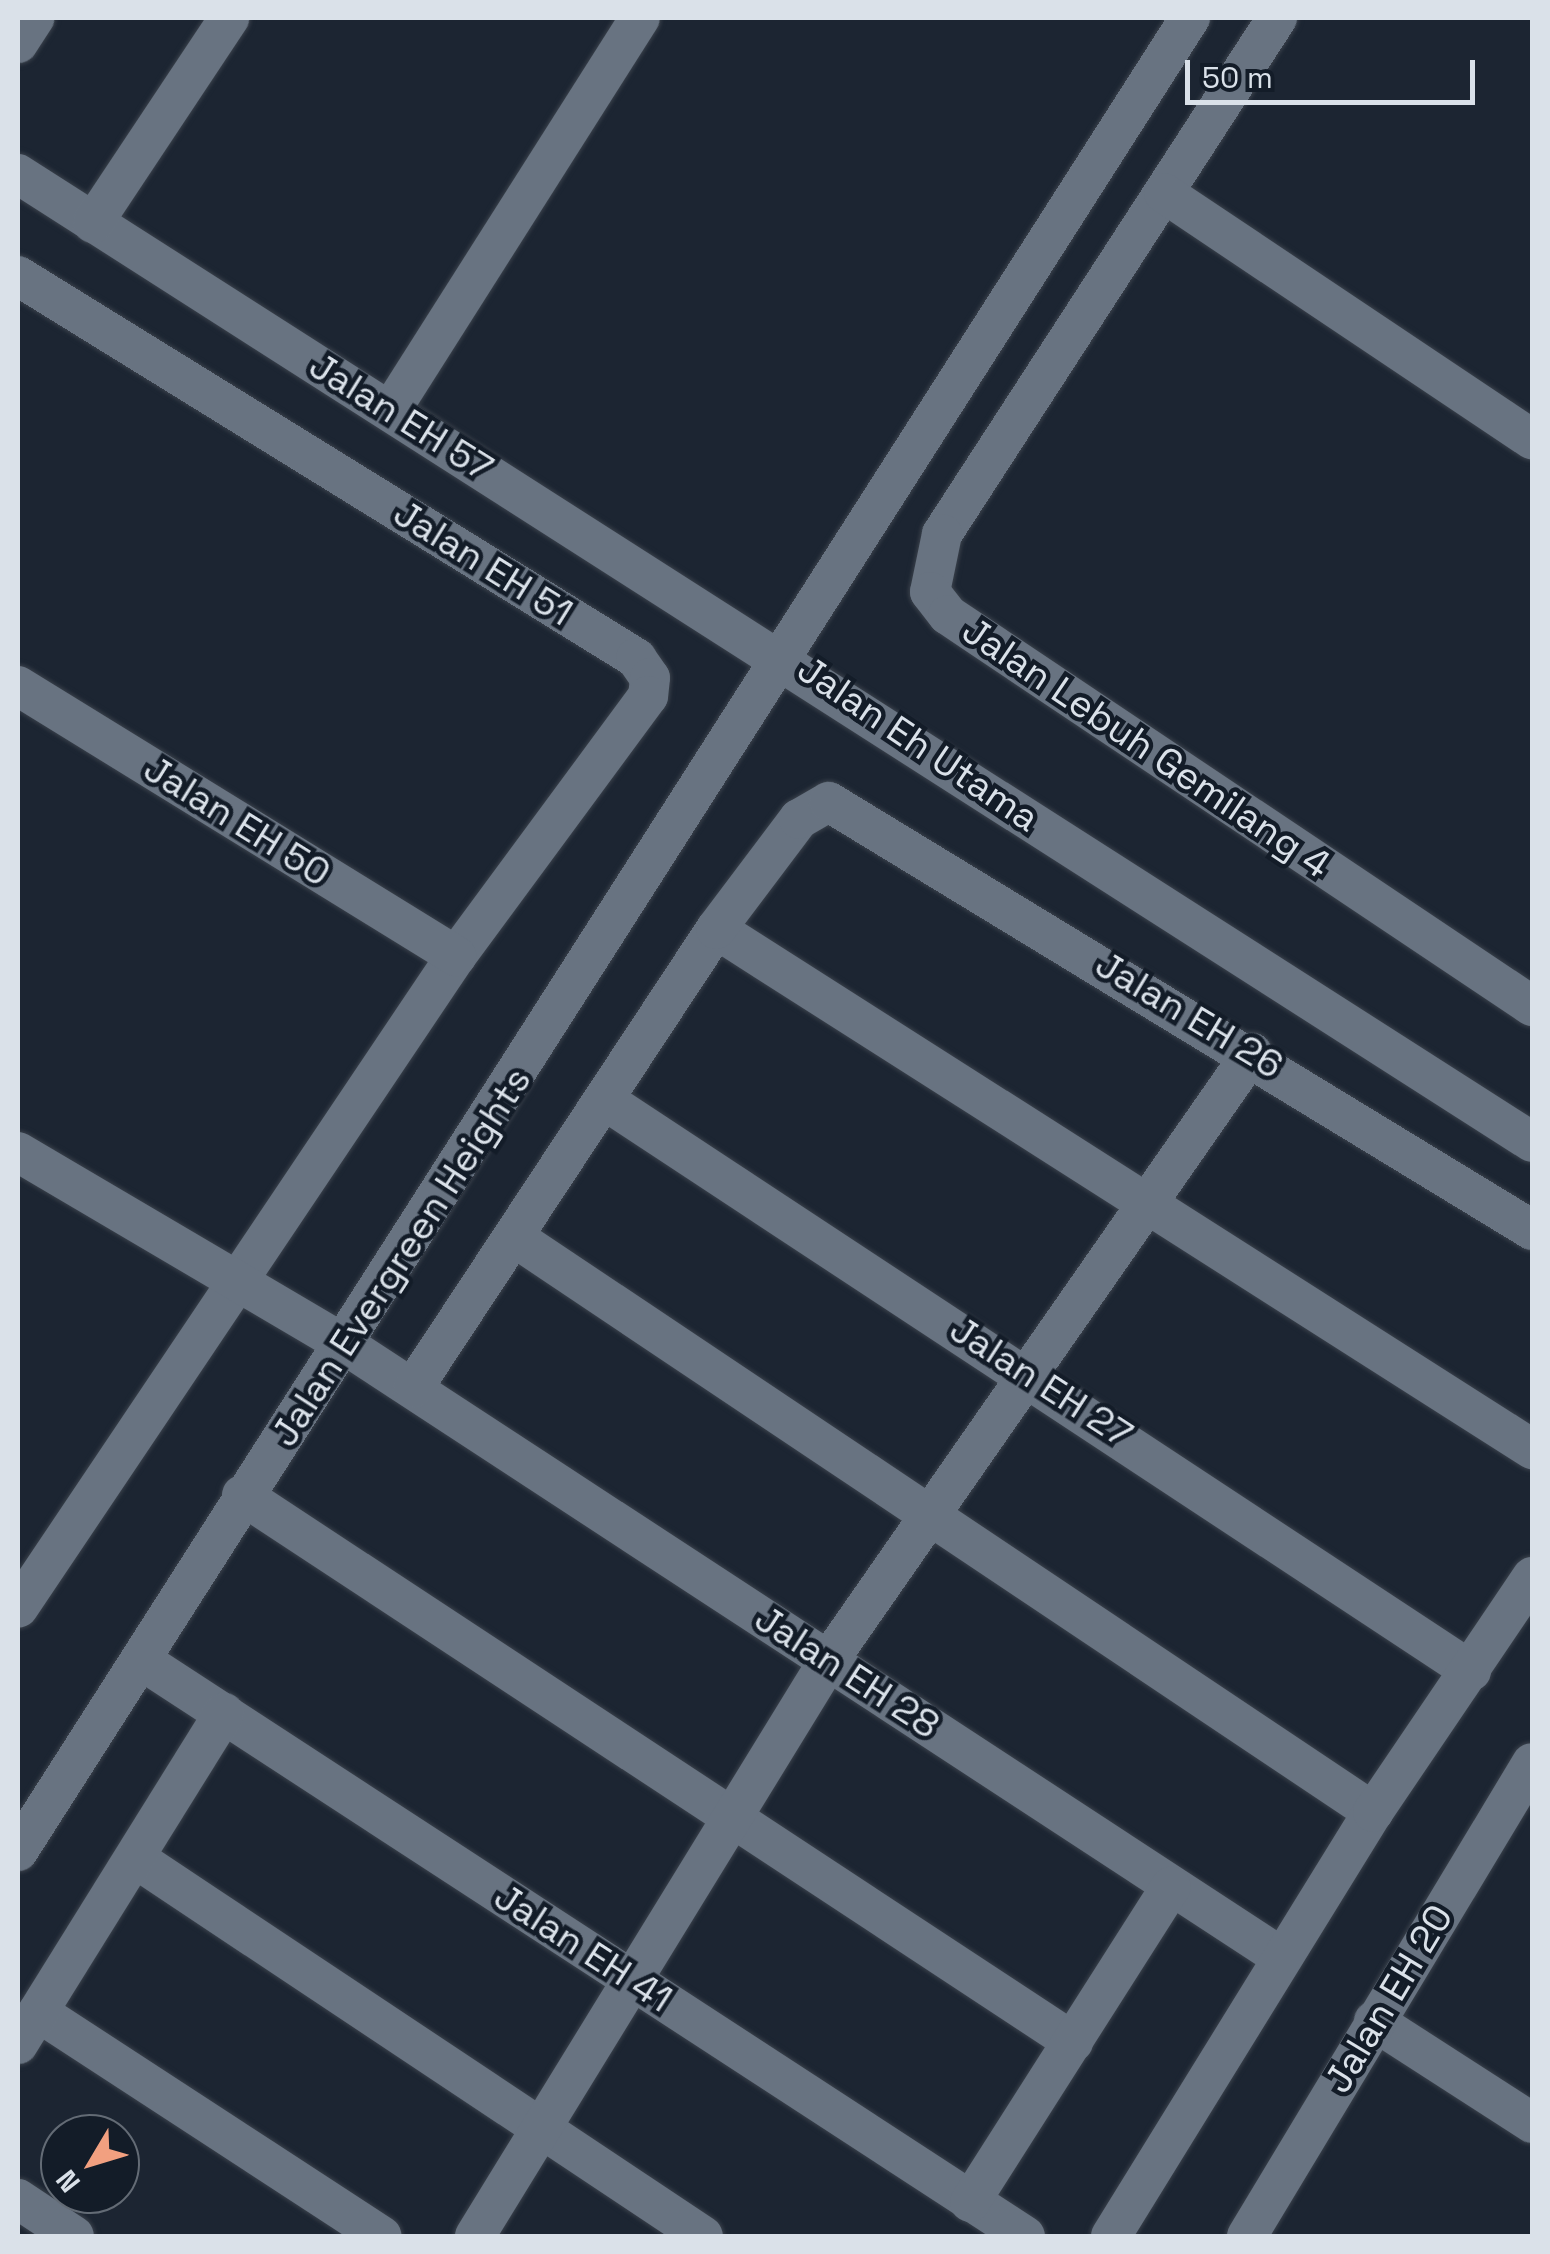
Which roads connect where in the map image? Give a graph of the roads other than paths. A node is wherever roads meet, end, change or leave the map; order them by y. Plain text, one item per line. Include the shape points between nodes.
1 (34, 18) edge
2 (229, 18) edge
3 (640, 18) edge
4 (1190, 18) edge
5 (1277, 18) edge
6 (18, 43) edge
7 (18, 174) edge
8 (1164, 192) junction
9 (93, 224) junction
10 (18, 276) edge
11 (390, 410) junction
12 (1532, 439) edge
13 (784, 662) junction
14 (18, 686) edge
15 (716, 929) junction
16 (456, 956) junction
17 (1532, 1006) edge
18 (1252, 1053) junction
19 (606, 1101) junction
20 (1532, 1142) edge
21 (18, 1152) edge
22 (1144, 1201) junction
23 (1532, 1230) edge
24 (514, 1237) junction
25 (238, 1287) junction
26 (348, 1346) junction
27 (1025, 1370) junction
28 (413, 1388) junction
29 (1532, 1448) edge
30 (242, 1495) junction
31 (927, 1513) junction
32 (1532, 1577) edge
33 (18, 1608) edge
34 (140, 1660) junction
35 (829, 1660) junction
36 (1471, 1671) junction
37 (224, 1712) junction
38 (1532, 1763) edge
39 (1373, 1812) junction
40 (738, 1818) junction
41 (18, 1851) edge
42 (135, 1858) junction
43 (1170, 1888) junction
44 (1281, 1957) junction
45 (630, 1979) junction
46 (1374, 2021) junction
47 (28, 2028) edge
48 (1073, 2042) junction
49 (1532, 2123) edge
50 (539, 2126) junction
51 (18, 2199) edge
52 (970, 2202) junction
53 (74, 2236) edge
54 (380, 2236) edge
55 (475, 2236) edge
56 (703, 2236) edge
57 (1026, 2236) edge
58 (1111, 2236) edge
59 (1247, 2236) edge

1 - 6 street
2 - 9 street
3 - 11 street
4 - 13 street, Jalan Eh Utama
5 - 8 street, Jalan Lebuh Gemilang 4
7 - 9 street, Jalan EH 57
8 - 12 street
8 - 17 street, Jalan Lebuh Gemilang 4 via 942,534 930,592 948,615
9 - 11 street, Jalan EH 57
10 - 16 street, Jalan EH 51 via 636,658 650,678 648,696
11 - 13 street, Jalan EH 57
13 - 20 street, Jalan Eh Utama
13 - 26 street, Jalan Evergreen Heights
14 - 16 street, Jalan EH 50
15 - 18 street, Jalan EH 26 via 799,819 841,805
15 - 19 street
15 - 22 street
16 - 25 street, Jalan EH 51
18 - 22 street
18 - 23 street, Jalan EH 26
19 - 24 street
19 - 27 street, Jalan EH 27
21 - 25 street, Jalan EH 28
22 - 27 street
22 - 29 street
24 - 28 street
24 - 31 street
25 - 26 street, Jalan EH 28
25 - 33 street, Jalan EH 51
26 - 28 street, Jalan EH 28
26 - 30 street, Jalan Evergreen Heights
27 - 31 street
27 - 36 street, Jalan EH 27
28 - 35 street, Jalan EH 28
30 - 34 street, Jalan Evergreen Heights
30 - 40 street
31 - 35 street
31 - 39 street
32 - 36 street
34 - 37 street, Jalan EH 41
34 - 41 street, Jalan Evergreen Heights
35 - 40 street
35 - 43 street, Jalan EH 28
36 - 39 street
37 - 42 street
37 - 45 street, Jalan EH 41
38 - 46 street, Jalan EH 20
39 - 44 street
40 - 45 street
40 - 48 street
42 - 47 street
42 - 50 street
43 - 44 street, Jalan EH 28
43 - 48 street
44 - 58 street
45 - 50 street
45 - 52 street, Jalan EH 41
46 - 49 street
46 - 59 street, Jalan EH 20
47 - 54 street
48 - 52 street
50 - 55 street
50 - 56 street
51 - 53 street
52 - 57 street, Jalan EH 41

